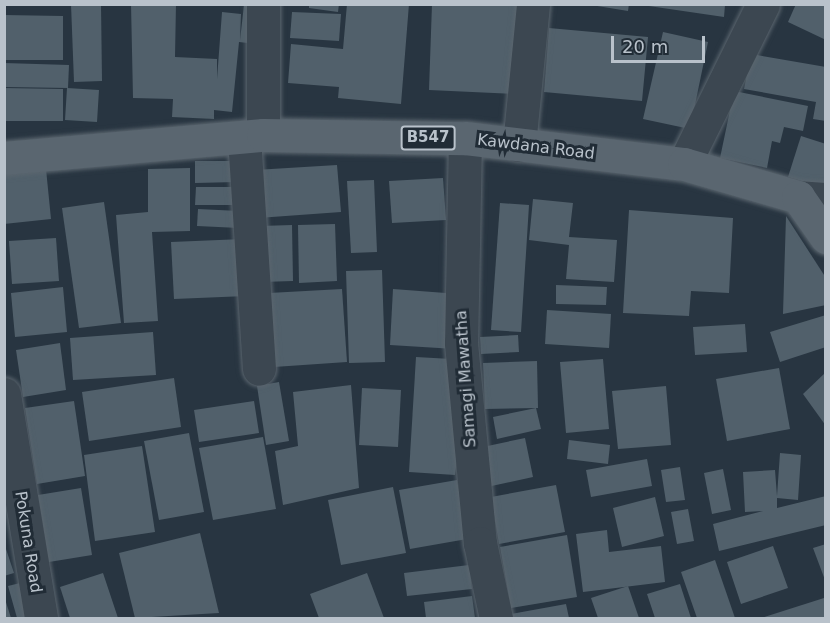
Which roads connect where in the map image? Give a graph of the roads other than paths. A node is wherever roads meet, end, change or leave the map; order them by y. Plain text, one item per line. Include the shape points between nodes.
1 (263, 4) edge
2 (533, 4) edge
3 (763, 4) edge
4 (253, 136) junction
5 (465, 138) junction
6 (519, 145) junction
7 (4, 158) edge
8 (684, 164) junction
9 (812, 198) edge
10 (825, 237) edge
11 (259, 369) dead end
12 (4, 394) edge
13 (41, 618) edge
14 (496, 618) edge

1 - 4 street
2 - 6 street
3 - 8 street
4 - 5 main road, Kawdana Road / B547
4 - 7 main road, Kawdana Road / B547
4 - 11 street
5 - 6 main road, Kawdana Road / B547
5 - 14 street, Samagi Mawatha via 461,344 480,543
6 - 8 main road, Kawdana Road / B547
8 - 9 main road, Kawdana Road / B547
9 - 10 main road, Kawdana Road / B547
12 - 13 street, Pokuna Road

